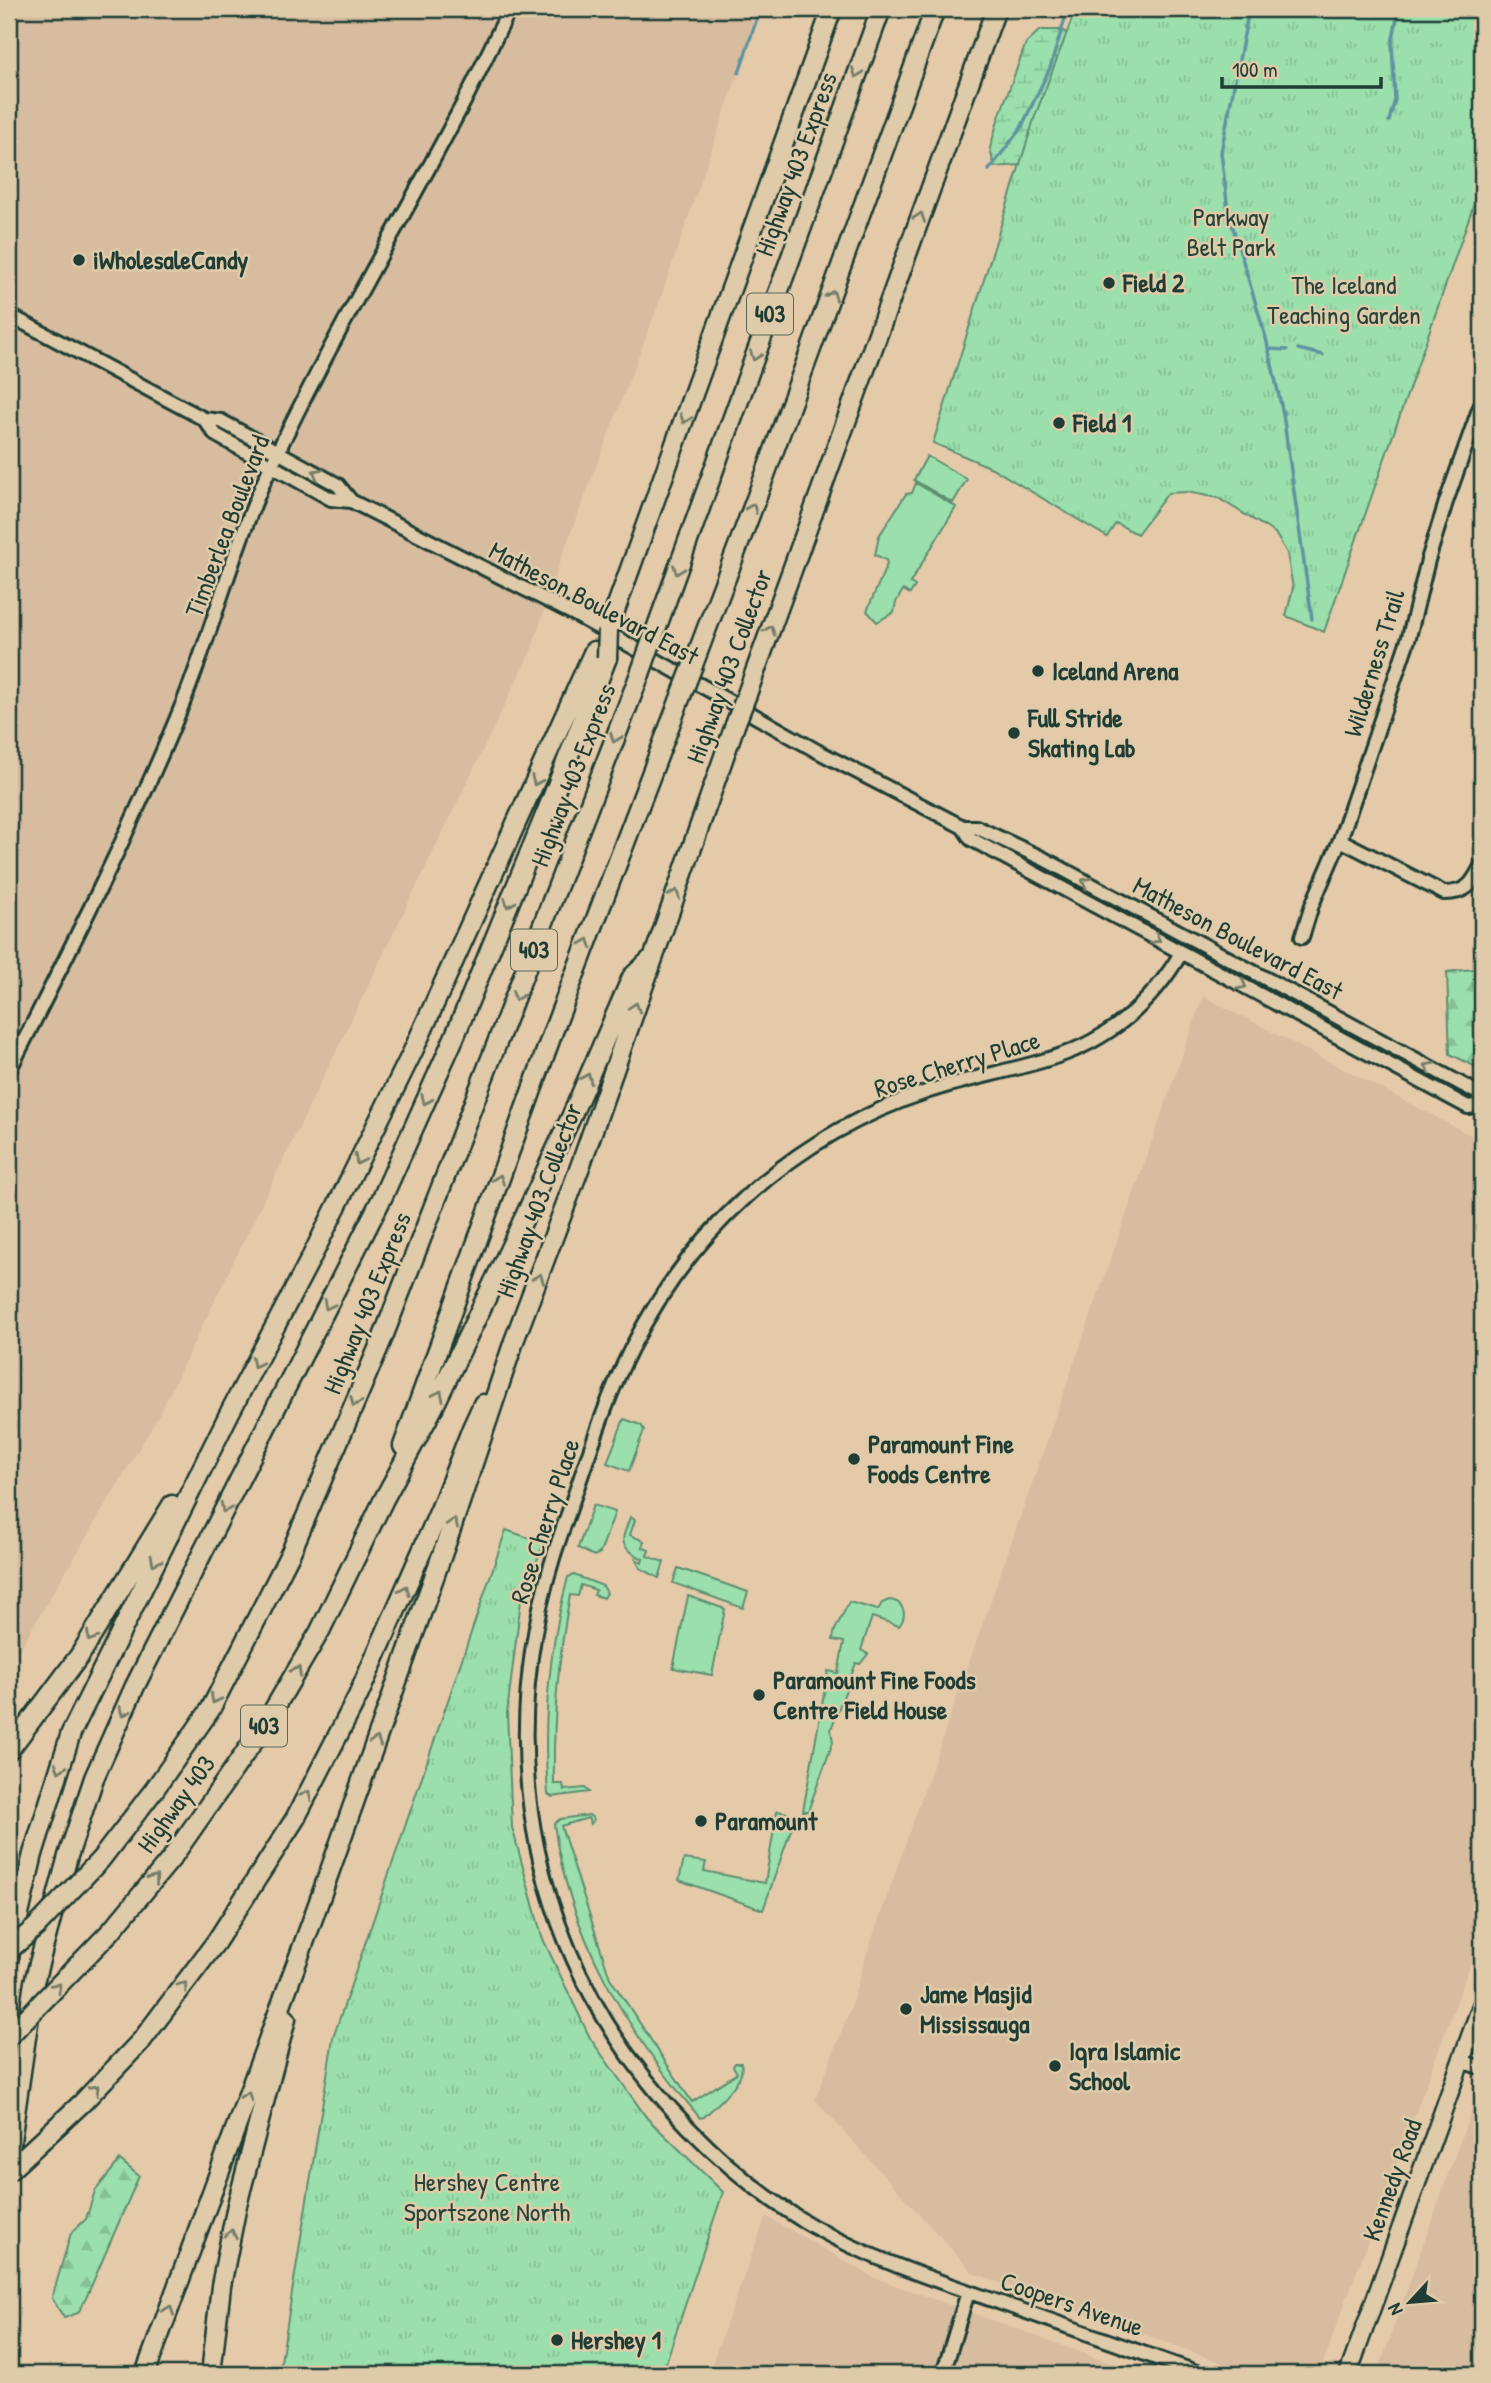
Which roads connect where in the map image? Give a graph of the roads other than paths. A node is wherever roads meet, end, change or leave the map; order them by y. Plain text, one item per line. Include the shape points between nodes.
1 (510, 9) edge
2 (832, 9) edge
3 (881, 9) edge
4 (935, 9) edge
5 (996, 9) edge
6 (9, 315) edge
7 (1482, 401) edge
8 (204, 419) junction
9 (278, 452) junction
10 (271, 466) junction
11 (351, 502) junction
12 (600, 654) junction
13 (963, 827) junction
14 (1340, 839) junction
15 (1482, 865) edge
16 (1302, 936) dead end
17 (1181, 953) junction
18 (652, 958) junction
19 (9, 1071) edge
20 (1482, 1105) edge
21 (514, 1341) junction
22 (230, 1412) junction
23 (384, 1499) junction
24 (292, 1552) joint
25 (9, 1750) edge
26 (312, 1921) junction
27 (9, 1950) edge
28 (9, 1958) edge
29 (1482, 2003) edge
30 (9, 2036) edge
31 (1461, 2062) junction
32 (1482, 2068) edge
33 (9, 2155) edge
34 (9, 2171) edge
35 (968, 2292) junction
36 (145, 2374) edge
37 (211, 2374) edge
38 (943, 2374) edge
39 (1202, 2374) edge
40 (1348, 2374) edge

1 - 9 street, Timberlea Boulevard
2 -> 12 highway, 403, bridge
3 -> 24 highway, Highway 403 Express / 403, bridge via 640,674 388,1325
23 -> 4 highway, 403, bridge via 554,1029 770,463
18 -> 5 highway, Highway 403 Collector, bridge
6 - 8 street, Matheson Boulevard East
7 - 14 street, Wilderness Trail via 1428,560 1409,638
8 - 9 street, Matheson Boulevard East via 221,421
8 - 10 street, Matheson Boulevard East via 216,435
9 - 10 street, Timberlea Boulevard
11 -> 9 street, Matheson Boulevard East via 338,485
10 - 11 street, Matheson Boulevard East via 331,499
10 - 19 street, Timberlea Boulevard via 159,761
11 - 13 street, Matheson Boulevard East via 576,615
12 -> 22 highway via 413,1051
12 -> 33 highway via 561,777 383,1196 135,1686 94,1778 34,1982
13 -> 17 street, Matheson Boulevard East via 971,839
20 -> 13 street, Matheson Boulevard East via 1478,1093 1044,859 976,827
14 - 15 street via 1444,893 1460,893
14 - 16 street, Wilderness Trail
17 -> 20 street, Matheson Boulevard East via 1468,1107
17 - 35 street, Rose Cherry Place via 1149,999 1088,1043 1057,1057 927,1091 842,1127 770,1177 723,1219 671,1282 629,1353 551,1562 535,1626 525,1705 530,1814 557,1920 582,1981 618,2043 680,2119 772,2200 839,2240
21 -> 18 highway, Highway 403 Collector
23 -> 18 highway via 499,1272 632,977
26 -> 21 highway
34 -> 21 highway via 142,2040 216,1942 295,1819 358,1696
22 -> 25 highway via 80,1656
22 -> 28 highway via 71,1733 33,1854
30 -> 23 highway, Highway 403 / 403, bridge via 111,1931 171,1858 264,1726 320,1631
24 -> 27 highway, Highway 403 / 403, bridge via 210,1710 154,1790 101,1859
36 -> 26 highway
37 -> 26 highway via 237,2205
29 - 31 main road, Kennedy Road
31 - 32 street
31 - 40 main road, Kennedy Road
35 - 38 street, Coopers Avenue
35 - 39 street, Coopers Avenue

